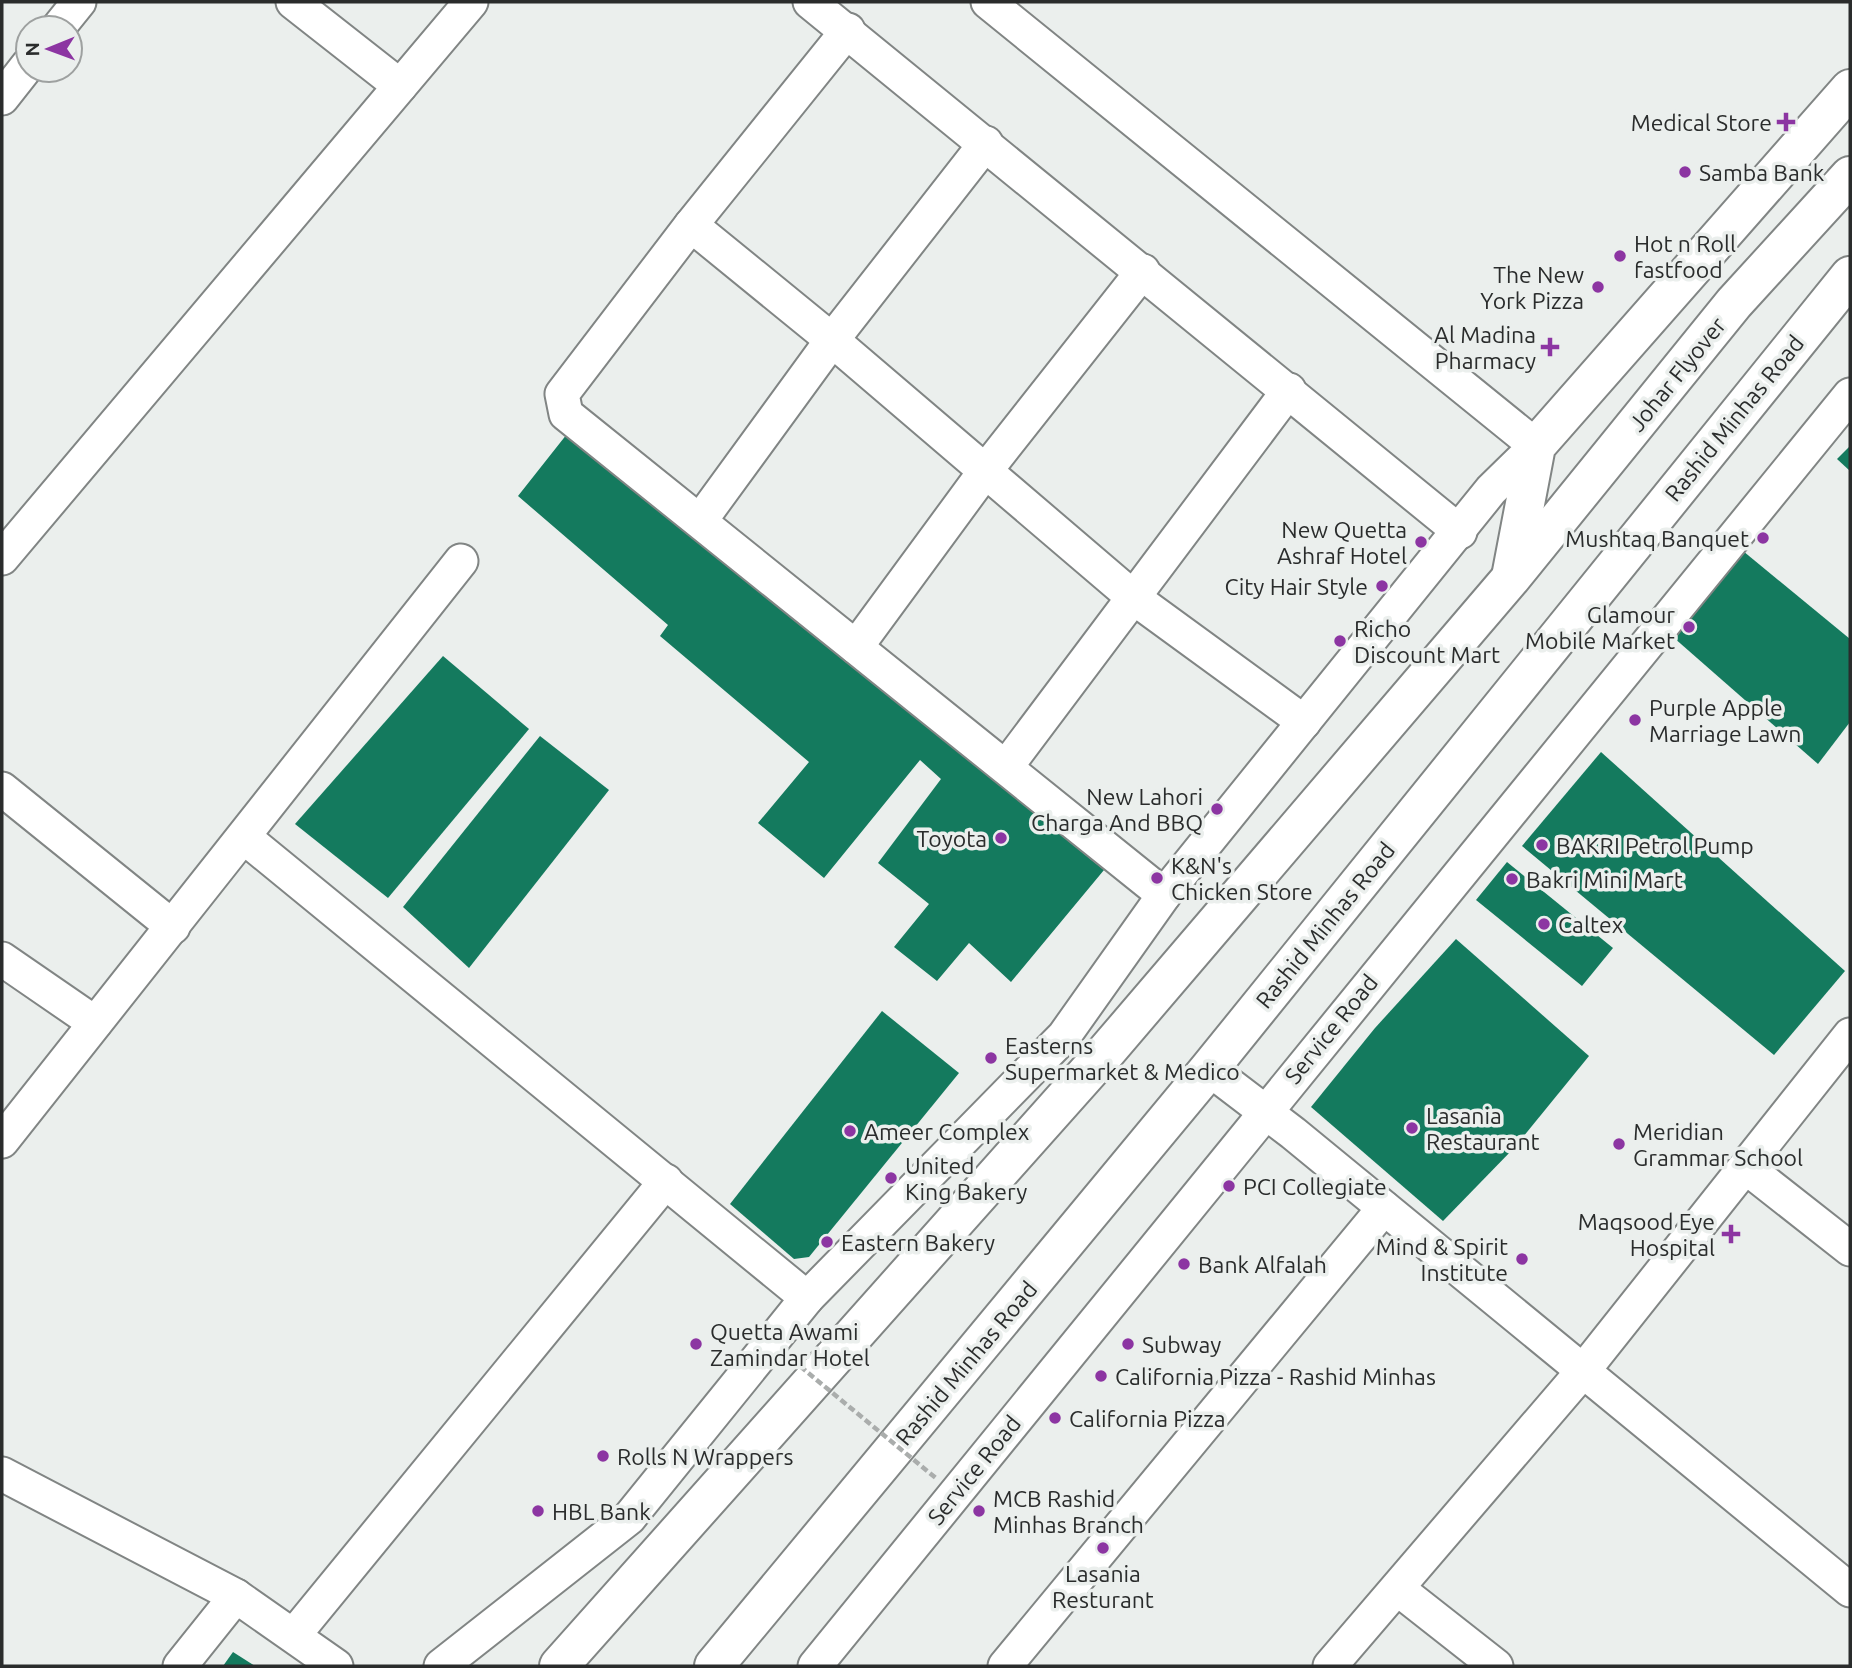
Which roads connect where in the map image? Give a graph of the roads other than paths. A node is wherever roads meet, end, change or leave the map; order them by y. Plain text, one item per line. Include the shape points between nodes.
1 (293, 2) edge
2 (471, 2) edge
3 (810, 2) edge
4 (988, 2) edge
5 (848, 30) junction
6 (14, 82) edge
7 (400, 86) junction
8 (1850, 89) edge
9 (2, 97) edge
10 (986, 143) junction
11 (1850, 176) edge
12 (691, 225) junction
13 (1143, 271) junction
14 (1850, 276) edge
15 (832, 340) junction
16 (1289, 390) junction
17 (1850, 395) edge
18 (1536, 446) junction
19 (986, 470) junction
20 (700, 521) junction
21 (1460, 532) junction
22 (2, 558) edge
23 (461, 561) dead end
24 (1511, 578) junction
25 (1134, 598) junction
26 (856, 647) junction
27 (1304, 722) junction
28 (1006, 767) junction
29 (2, 789) edge
30 (244, 836) junction
31 (1164, 895) junction
32 (173, 927) junction
33 (2, 958) edge
34 (95, 1023) junction
35 (1064, 1035) junction
36 (1850, 1035) edge
37 (1105, 1053) junction
38 (1209, 1069) junction
39 (1265, 1110) junction
40 (2, 1141) edge
41 (1747, 1168) junction
42 (666, 1181) junction
43 (1384, 1208) junction
44 (1850, 1249) edge
45 (807, 1297) junction
46 (1583, 1371) junction
47 (2, 1475) edge
48 (629, 1518) junction
49 (661, 1552) junction
50 (1398, 1589) junction
51 (1850, 1590) edge
52 (236, 1596) junction
53 (294, 1635) junction
54 (180, 1666) edge
55 (336, 1666) edge
56 (441, 1666) edge
57 (559, 1666) edge
58 (714, 1666) edge
59 (814, 1666) edge
60 (1005, 1666) edge
61 (1331, 1666) edge
62 (1496, 1666) edge

1 - 7 street
2 - 7 street
3 - 5 street
4 - 18 street
5 - 10 street
5 - 12 street
6 - 9 street
7 - 22 street
8 - 18 main road
10 - 13 street
10 - 15 street
11 - 24 main road, Johar Flyover via 1734,303
12 - 15 street
12 - 20 street via 562,394 566,414
13 - 16 street
13 - 19 street
14 - 38 main road, Rashid Minhas Road
15 - 19 street
15 - 20 street
16 - 21 street
16 - 25 street
17 - 39 street, Service Road
18 - 21 street via 1492,490
18 - 24 main road
19 - 25 street
19 - 26 street
20 - 26 street
21 - 27 street
23 - 30 street
24 - 37 main road
25 - 27 street
25 - 28 street
26 - 28 street
27 - 31 street
28 - 31 street
29 - 32 street
30 - 32 street
30 - 42 street
31 - 35 street
32 - 34 street
33 - 34 street
34 - 40 street
35 - 37 street
35 - 45 street
36 - 41 street
37 - 49 main road
38 - 39 street
38 - 58 main road, Rashid Minhas Road
39 - 43 street
39 - 59 street, Service Road
41 - 44 street
41 - 46 street
42 - 45 street
42 - 53 street
43 - 46 street
43 - 60 street
45 - 48 street
46 - 50 street
46 - 51 street
47 - 52 street
48 - 49 street
48 - 56 street
49 - 57 main road
50 - 61 street
50 - 62 street
52 - 53 street
52 - 54 street
53 - 55 street

